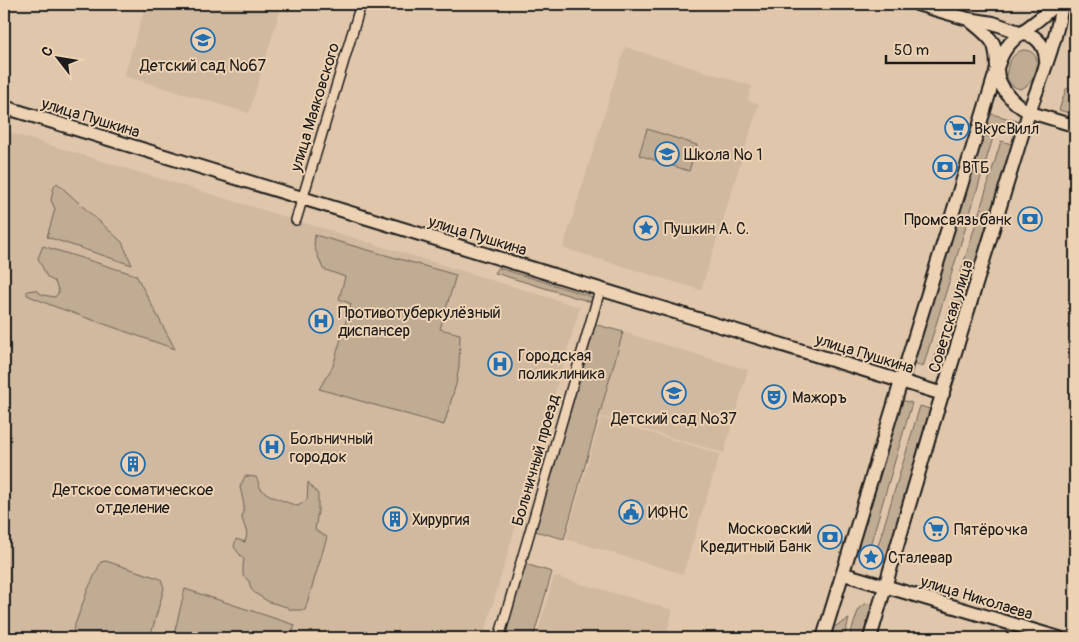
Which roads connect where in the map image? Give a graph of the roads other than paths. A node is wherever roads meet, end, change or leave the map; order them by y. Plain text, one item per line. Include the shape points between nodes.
1 (360, 4) edge
2 (918, 4) edge
3 (1055, 4) edge
4 (1062, 4) edge
5 (968, 19) junction
6 (1023, 33) junction
7 (998, 65) junction
8 (1046, 67) junction
9 (1005, 90) junction
10 (1036, 91) junction
11 (4, 107) edge
12 (1029, 112) junction
13 (1075, 126) edge
14 (302, 198) junction
15 (296, 220) dead end
16 (600, 290) junction
17 (901, 381) junction
18 (943, 394) junction
19 (844, 574) junction
20 (886, 586) junction
21 (499, 638) edge
22 (824, 638) edge
23 (870, 638) edge
24 (1059, 638) edge

1 - 14 street, улица Маяковского
2 - 5 main road
3 - 6 main road
4 - 8 main road, Советская улица
5 - 6 main road
5 - 7 main road via 993,44
6 - 7 main road via 1007,47
6 - 8 main road via 1040,42 1046,56
7 - 9 main road
7 - 17 main road, Советская улица
8 - 10 main road, Советская улица
9 - 10 main road via 1017,96
9 - 12 main road
10 - 12 main road, Советская улица
11 - 14 main road, улица Пушкина
12 - 13 street
12 - 18 main road, Советская улица
14 - 15 street, улица Маяковского
14 - 16 main road, улица Пушкина
16 - 17 main road, улица Пушкина
16 - 21 street, Больничный проезд
17 - 18 main road, улица Пушкина
17 - 19 main road, Советская улица
18 - 20 main road, Советская улица
19 - 20 main road, улица Николаева
19 - 22 main road, Советская улица
20 - 23 main road, Советская улица
20 - 24 main road, улица Николаева

